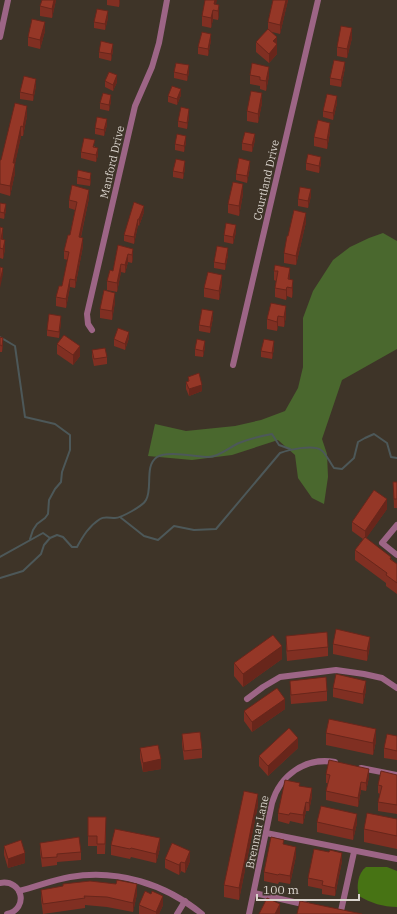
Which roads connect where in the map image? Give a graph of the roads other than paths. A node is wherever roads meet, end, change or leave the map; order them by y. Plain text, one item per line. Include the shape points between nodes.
1 (8, 0) edge
2 (167, 0) edge
3 (318, 0) edge
4 (0, 37) edge
5 (92, 330) dead end
6 (233, 365) dead end
7 (397, 525) edge
8 (397, 555) edge
9 (397, 688) edge
10 (247, 699) dead end
11 (344, 764) edge
12 (351, 766) edge
13 (397, 775) edge
14 (266, 834) junction
15 (354, 852) junction
16 (397, 859) edge
17 (0, 883) edge
18 (19, 891) junction
19 (254, 893) junction
20 (185, 901) junction
21 (311, 905) edge
22 (334, 910) edge
23 (341, 911) junction
24 (348, 912) edge
25 (0, 914) edge
26 (4, 914) edge
27 (7, 914) edge
28 (177, 914) edge
29 (202, 914) edge
30 (249, 914) edge

1 - 4 street
2 - 5 street, Manford Drive via 152,67 135,106 87,314 88,324
3 - 6 street, Courtland Drive
7 - 8 street via 382,543
9 - 10 street via 382,678 336,670 280,677
11 - 14 street, Brenmar Lane via 315,762 290,773 274,796
12 - 13 street
14 - 15 street
14 - 19 street, Brenmar Lane
15 - 16 street
15 - 23 street
17 - 18 street via 12,884
18 - 20 street via 70,877 100,875 124,877 150,884
18 - 27 street via 18,906
19 - 21 street
19 - 30 street, Brenmar Lane
20 - 28 street
20 - 29 street
22 - 23 street
23 - 24 street
25 - 26 street

